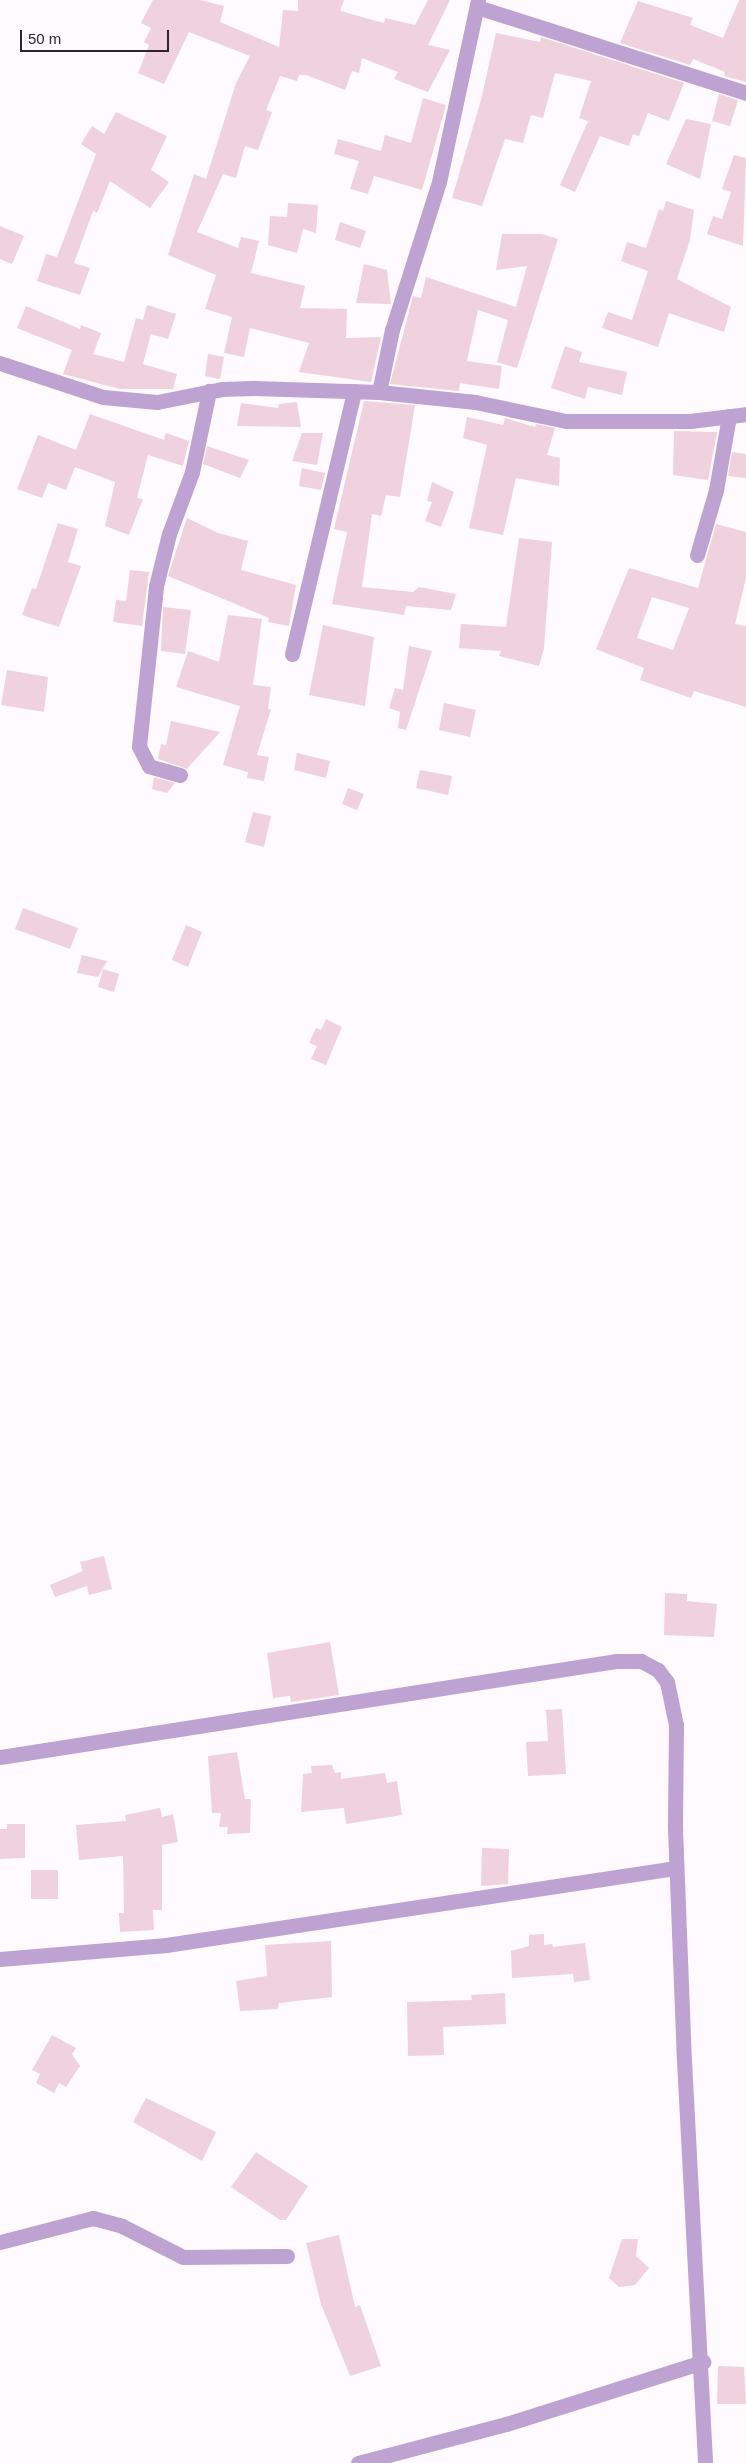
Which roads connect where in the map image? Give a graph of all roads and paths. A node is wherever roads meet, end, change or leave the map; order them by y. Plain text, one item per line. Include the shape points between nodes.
1 (477, 3) edge
2 (746, 93) edge
3 (0, 363) edge
4 (209, 391) junction
5 (354, 391) junction
6 (379, 392) junction
7 (746, 414) edge
8 (729, 416) junction
9 (697, 555) dead end
10 (292, 654) dead end
11 (180, 775) dead end
12 (0, 1757) edge
13 (676, 1868) junction
14 (0, 1959) edge
15 (0, 2242) edge
16 (287, 2256) dead end
17 (703, 2362) junction
18 (358, 2463) edge
19 (706, 2463) edge

1 - 2 street
1 - 6 street via 439,182 392,330
3 - 4 street via 103,397 157,402
4 - 5 street
4 - 11 street via 192,472 169,534 156,586 139,746 149,766
5 - 6 street
5 - 10 street
6 - 8 street via 475,402 566,421 690,421
7 - 8 street
8 - 9 street via 716,490
12 - 13 street via 641,1660 658,1670 667,1682 676,1725
13 - 14 street via 166,1944
13 - 17 street
15 - 16 street via 92,2218 122,2226 183,2257
17 - 18 street via 506,2424
17 - 19 street

